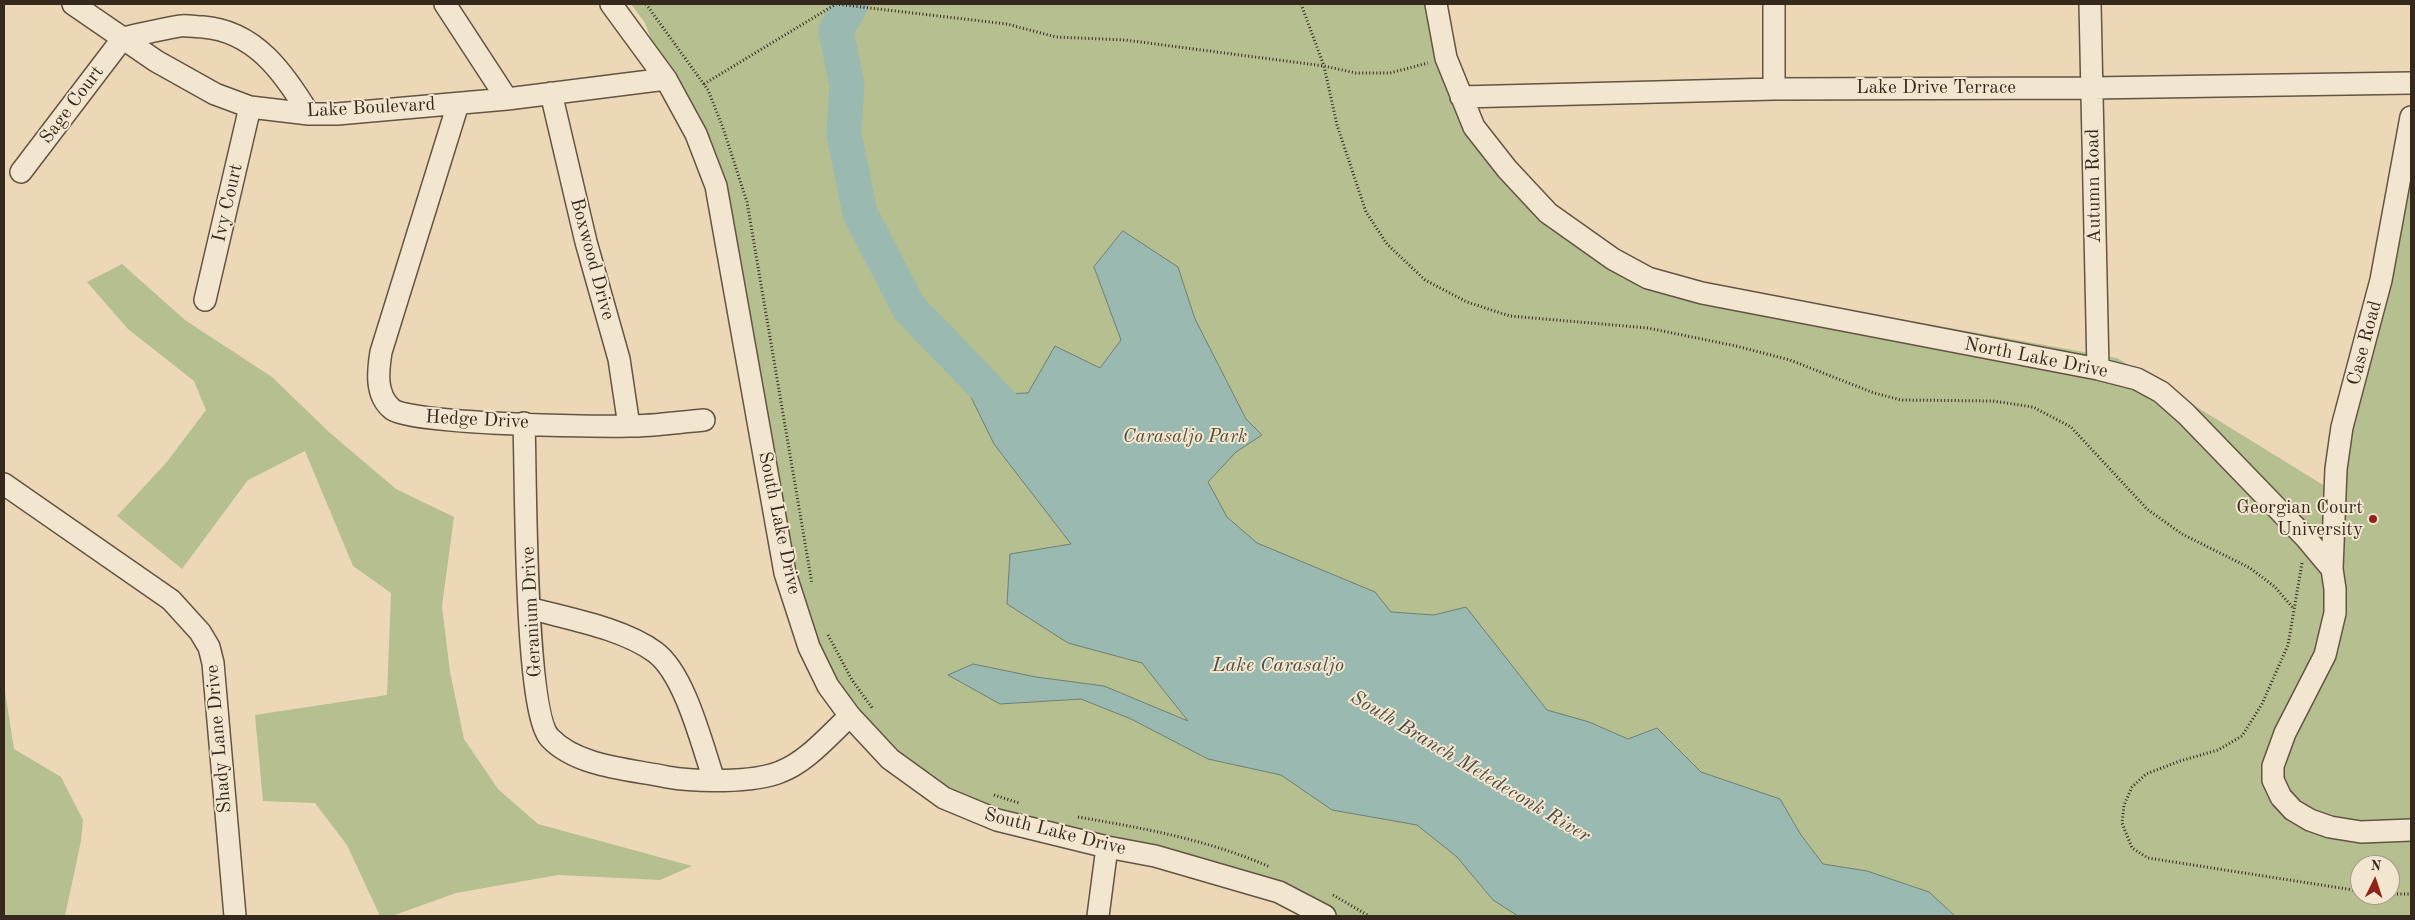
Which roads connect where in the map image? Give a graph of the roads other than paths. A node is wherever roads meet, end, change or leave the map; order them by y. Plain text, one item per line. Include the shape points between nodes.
1 (73, 4) edge
2 (445, 4) edge
3 (612, 4) edge
4 (1436, 4) edge
5 (1774, 4) edge
6 (2090, 4) edge
7 (123, 38) junction
8 (666, 79) junction
9 (2411, 83) edge
10 (2092, 88) junction
11 (1774, 89) junction
12 (551, 93) junction
13 (1461, 96) junction
14 (507, 99) junction
15 (458, 104) junction
16 (250, 107) junction
17 (308, 114) junction
18 (2411, 117) edge
19 (21, 172) dead end
20 (205, 300) dead end
21 (2098, 369) junction
22 (704, 420) dead end
23 (524, 423) junction
24 (629, 426) junction
25 (4, 484) edge
26 (2332, 569) junction
27 (529, 608) junction
28 (850, 716) junction
29 (714, 780) junction
30 (2411, 830) edge
31 (1107, 847) junction
32 (235, 916) edge
33 (1098, 916) edge
34 (1325, 916) edge

1 - 7 street, Lake Boulevard
2 - 14 street
3 - 8 street, South Lake Drive
4 - 13 street, North Lake Drive via 1446,58
5 - 11 street
6 - 10 street, Autumn Road
7 - 16 street, Lake Boulevard via 156,62 215,94
7 - 17 street via 182,26 211,28 238,35 259,49 287,78
7 - 19 street, Sage Court
8 - 12 street, Lake Boulevard
8 - 28 street, South Lake Drive via 696,134 716,186 785,573 809,647 828,686
9 - 10 street, Lake Drive Terrace
10 - 11 street, Lake Drive Terrace
10 - 21 street, Autumn Road
11 - 13 street, Lake Drive Terrace
12 - 14 street, Lake Boulevard
12 - 24 street, Boxwood Drive via 586,242 619,359
13 - 21 street, North Lake Drive via 1474,127 1548,213 1613,259 1648,278 1768,307
14 - 15 street, Lake Boulevard
15 - 17 street, Lake Boulevard
15 - 23 street, Hedge Drive via 381,352 378,374 382,396 392,410 417,417
16 - 17 street, Lake Boulevard
16 - 20 street, Ivy Court
18 - 26 street, Case Road via 2381,280 2342,427 2336,470
21 - 26 street, North Lake Drive via 2137,379 2161,392 2306,538
22 - 24 street, Hedge Drive
23 - 24 street, Hedge Drive
23 - 27 street, Geranium Drive
25 - 32 street, Shady Lane Drive via 171,600 209,647
26 - 30 street via 2335,613 2325,655 2281,742 2272,766 2273,780 2281,798 2310,820 2361,832
27 - 29 street via 627,636 656,653 683,691
27 - 29 street, Geranium Drive via 530,646 542,724 549,737 565,750 596,763 679,779
28 - 29 street, Geranium Drive via 807,755 779,773 740,780
28 - 31 street, South Lake Drive via 890,759 944,798 997,820
31 - 33 street
31 - 34 street, South Lake Drive via 1155,856 1279,892

